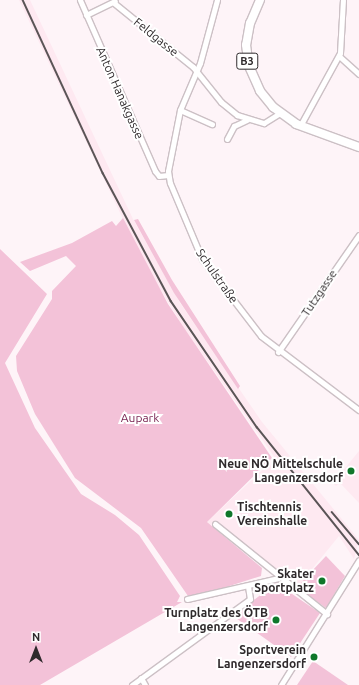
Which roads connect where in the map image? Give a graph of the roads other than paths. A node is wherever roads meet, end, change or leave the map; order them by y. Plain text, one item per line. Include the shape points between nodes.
1 (80, 0) edge
2 (217, 0) edge
3 (260, 0) edge
4 (343, 0) edge
5 (115, 1) edge
6 (86, 15) junction
7 (339, 56) junction
8 (197, 71) junction
9 (359, 74) edge
10 (180, 110) junction
11 (280, 113) junction
12 (247, 120) junction
13 (212, 124) dead end
14 (300, 126) junction
15 (227, 138) dead end
16 (359, 147) edge
17 (168, 175) junction
18 (359, 235) edge
19 (278, 352) junction
20 (359, 410) edge
21 (215, 524) dead end
22 (359, 560) edge
23 (278, 578) junction
24 (248, 586) junction
25 (187, 600) dead end
26 (327, 614) junction
27 (141, 678) junction
28 (132, 685) edge
29 (145, 685) edge
30 (280, 685) edge

1 - 6 street, Anton Hanakgasse
2 - 8 street
3 - 11 main road, B3 via 249,27 248,62 260,91
4 - 7 street
5 - 6 street
5 - 8 street, Feldgasse
6 - 17 street, Anton Hanakgasse via 154,171 159,176
7 - 9 street
7 - 14 street
8 - 10 street
8 - 12 street, Feldgasse via 225,106
10 - 13 street
10 - 17 street
11 - 12 street via 268,123
11 - 14 main road, B3
12 - 15 street via 234,126
14 - 16 main road, B3
17 - 19 street, Schulstraße via 202,259 261,336
18 - 19 street, Tutzgasse
19 - 20 street, Schulstraße
21 - 23 street
22 - 26 street
23 - 24 street
23 - 26 street
24 - 25 street
24 - 27 street via 250,599
26 - 30 street
27 - 28 street
27 - 29 street

